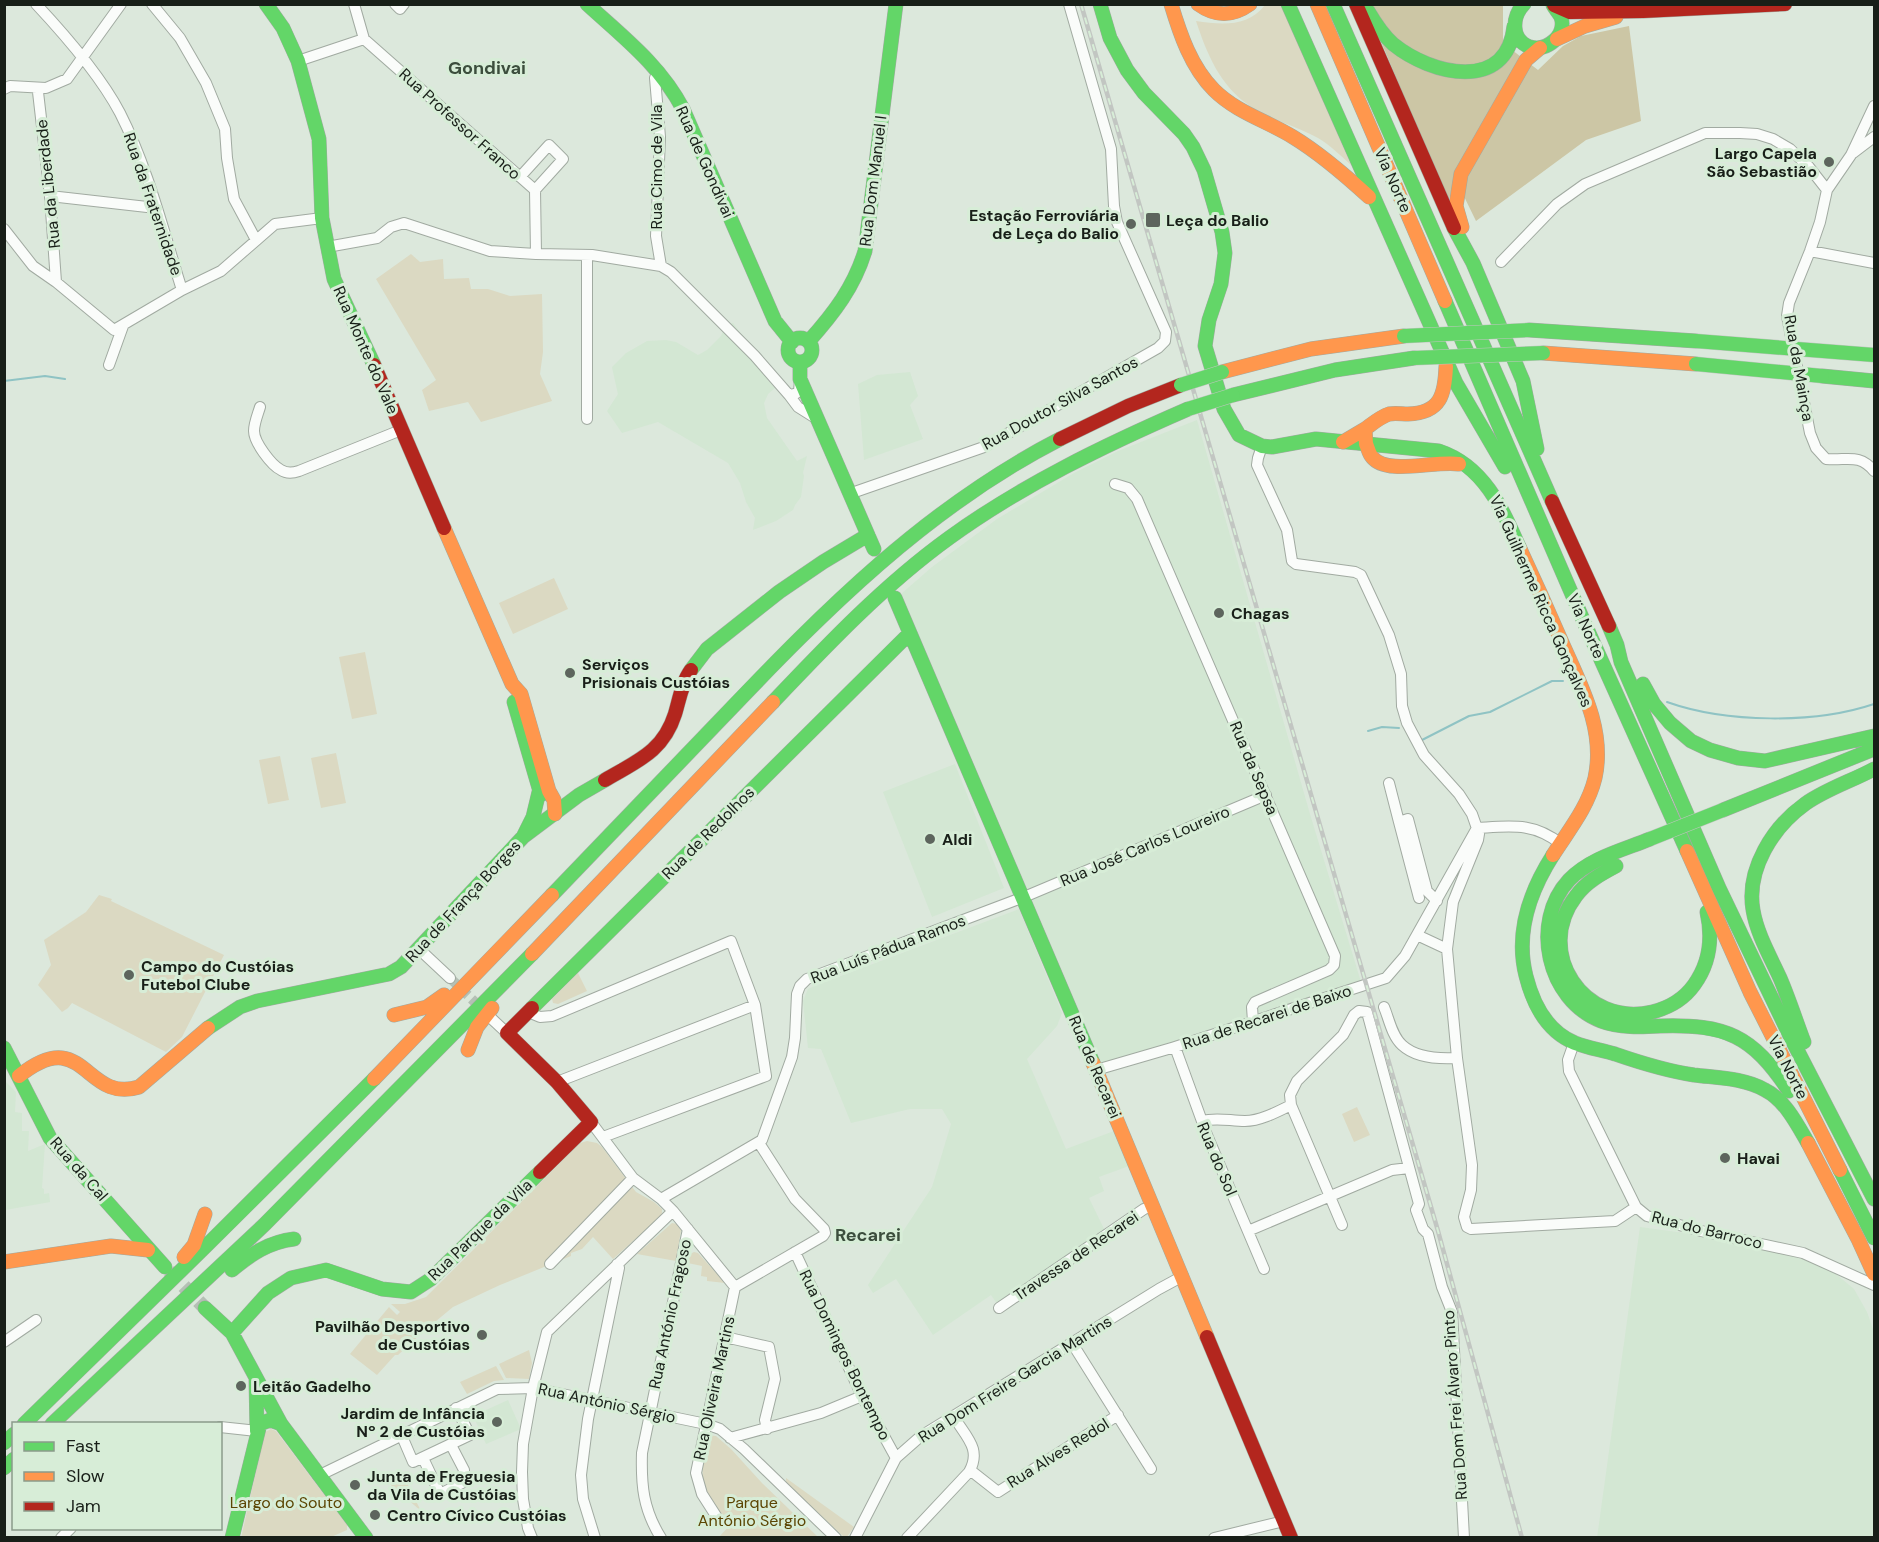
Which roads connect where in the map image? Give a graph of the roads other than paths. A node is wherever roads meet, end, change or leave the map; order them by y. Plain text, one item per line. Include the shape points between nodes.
1 (36, 4) edge
2 (121, 4) edge
3 (152, 4) edge
4 (266, 4) edge
5 (354, 4) edge
6 (587, 4) edge
7 (896, 4) edge
8 (1069, 4) edge
9 (1100, 4) edge
10 (1171, 4) edge
11 (1197, 4) edge
12 (1250, 4) edge
13 (1288, 4) edge
14 (1317, 4) edge
15 (1333, 4) edge
16 (1356, 4) edge
17 (1363, 4) edge
18 (1524, 4) edge
19 (1785, 4) edge
20 (1553, 5) edge
21 (1643, 11) junction
22 (1514, 16) edge
23 (364, 39) junction
24 (1557, 39) junction
25 (1540, 48) junction
26 (83, 58) junction
27 (298, 61) junction
28 (658, 70) junction
29 (6, 86) edge
30 (41, 88) junction
31 (1875, 106) edge
32 (1875, 137) edge
33 (1851, 155) junction
34 (520, 177) junction
35 (535, 190) junction
36 (1827, 190) junction
37 (50, 196) junction
38 (1374, 202) junction
39 (156, 208) junction
40 (322, 218) junction
41 (4, 229) edge
42 (256, 240) junction
43 (327, 246) junction
44 (1810, 251) junction
45 (536, 254) junction
46 (587, 255) junction
47 (1501, 262) dead end
48 (1473, 263) junction
49 (1875, 263) edge
50 (660, 266) junction
51 (56, 282) junction
52 (182, 290) junction
53 (123, 326) junction
54 (809, 341) junction
55 (792, 342) junction
56 (1875, 355) edge
57 (1446, 361) junction
58 (801, 363) junction
59 (109, 364) dead end
60 (800, 379) junction
61 (1875, 381) edge
62 (789, 395) junction
63 (260, 407) dead end
64 (817, 418) junction
65 (587, 419) dead end
66 (1365, 429) junction
67 (401, 430) junction
68 (1343, 442) junction
69 (1366, 444) junction
70 (1262, 446) junction
71 (1373, 458) junction
72 (1473, 470) junction
73 (1875, 471) edge
74 (1543, 478) junction
75 (1115, 484) dead end
76 (849, 494) junction
77 (1540, 520) junction
78 (868, 535) junction
79 (874, 549) dead end
80 (895, 598) dead end
81 (910, 633) junction
82 (1617, 645) junction
83 (1875, 736) edge
84 (1875, 749) edge
85 (1875, 763) edge
86 (1875, 769) edge
87 (1389, 783) dead end
88 (544, 791) junction
89 (579, 795) junction
90 (1266, 795) junction
91 (555, 814) junction
92 (1725, 815) junction
93 (1477, 828) junction
94 (523, 837) junction
95 (1561, 844) junction
96 (1653, 844) junction
97 (1415, 866) junction
98 (1702, 884) junction
99 (1024, 897) junction
100 (1419, 898) dead end
101 (1437, 901) junction
102 (1417, 935) junction
103 (419, 949) junction
104 (1447, 949) junction
105 (492, 957) junction
106 (511, 976) junction
107 (450, 978) tunnel mouth
108 (754, 1005) junction
109 (1384, 1007) dead end
110 (528, 1012) junction
111 (394, 1015) dead end
112 (492, 1018) tunnel mouth
113 (1253, 1021) junction
114 (507, 1033) junction
115 (1574, 1042) junction
116 (1175, 1047) junction
117 (4, 1048) edge
118 (468, 1050) dead end
119 (1457, 1058) junction
120 (1096, 1070) junction
121 (19, 1076) junction
122 (557, 1082) junction
123 (1291, 1105) junction
124 (591, 1122) junction
125 (1202, 1122) junction
126 (603, 1137) junction
127 (759, 1143) junction
128 (1837, 1163) junction
129 (1409, 1167) junction
130 (633, 1178) junction
131 (1872, 1194) edge
132 (1330, 1197) junction
133 (661, 1199) junction
134 (1153, 1206) junction
135 (1636, 1207) junction
136 (673, 1211) junction
137 (205, 1214) dead end
138 (1342, 1225) dead end
139 (688, 1229) junction
140 (1248, 1231) junction
141 (1875, 1238) edge
142 (294, 1239) dead end
143 (148, 1250) junction
144 (795, 1252) junction
145 (4, 1262) edge
146 (550, 1264) dead end
147 (617, 1264) junction
148 (165, 1267) tunnel mouth
149 (1264, 1269) dead end
150 (1875, 1274) edge
151 (1183, 1276) junction
152 (168, 1285) junction
153 (1875, 1285) edge
154 (735, 1287) junction
155 (205, 1308) tunnel mouth
156 (999, 1308) dead end
157 (36, 1320) dead end
158 (232, 1333) junction
159 (145, 1336) junction
160 (726, 1337) junction
161 (4, 1342) edge
162 (1072, 1343) junction
163 (256, 1378) junction
164 (533, 1388) junction
165 (862, 1396) junction
166 (592, 1400) junction
167 (456, 1408) junction
168 (650, 1412) junction
169 (1118, 1415) junction
170 (954, 1417) junction
171 (26, 1422) edge
172 (54, 1422) edge
173 (282, 1424) junction
174 (706, 1424) junction
175 (222, 1426) edge
176 (767, 1429) junction
177 (257, 1431) junction
178 (401, 1434) junction
179 (730, 1438) junction
180 (451, 1445) junction
181 (423, 1458) junction
182 (896, 1458) junction
183 (1151, 1469) dead end
184 (970, 1470) junction
185 (318, 1476) junction
186 (718, 1519) dead end
187 (1284, 1521) junction
188 (363, 1534) edge
189 (232, 1538) edge
190 (347, 1538) edge
191 (532, 1538) edge
192 (595, 1538) edge
193 (661, 1538) edge
194 (836, 1538) edge
195 (855, 1538) edge
196 (907, 1538) edge
197 (1214, 1538) edge
198 (1291, 1538) edge
199 (1464, 1538) edge

1 - 26 street, Rua da Fraternidade
2 - 26 street
3 - 42 street via 180,38 206,84 225,129 234,199
4 - 27 main road, Rua Monte do Vale via 283,27
5 - 23 street
6 - 28 main road, Rua de Gondivai
7 - 54 main road, Rua Dom Manuel I via 865,251 850,292
8 - 76 street, Rua Doutor Silva Santos via 1111,149 1117,222 1166,332 1166,341 984,447
9 - 70 main road via 1110,38 1127,70 1184,134 1204,170 1225,253 1206,337 1207,355 1230,423 1239,435
10 - 38 main road via 1195,64 1213,90 1233,106 1336,165
11 - 12 main road via 1215,15 1225,15
13 - 38 main road
14 - 77 main road, Via Norte
15 - 74 main road, Via Norte
16 - 48 main road via 1460,242
17 - 22 main road via 1396,47 1425,63 1456,72 1490,67 1509,51
18 - 22 main road
19 - 21 main road
20 - 21 main road via 1570,12
20 - 24 main road via 1562,22
21 - 24 main road via 1589,23
22 - 25 main road via 1516,35 1523,43
23 - 27 street
23 - 34 street, Rua Professor Franco
24 - 25 main road
25 - 48 main road via 1526,60 1461,174 1456,206
26 - 30 street via 67,79
26 - 39 street, Rua da Fraternidade via 133,140
27 - 40 main road, Rua Monte do Vale via 319,139
28 - 50 street, Rua Cimo de Vila via 654,78 660,137 656,236
28 - 55 main road, Rua de Gondivai via 683,109 774,321
29 - 30 street
30 - 37 street, Rua da Liberdade via 38,92
31 - 33 street
32 - 33 street
33 - 36 street
34 - 35 street, Rua Professor Franco
34 - 35 street via 549,145 563,159
35 - 45 street, Rua Professor Franco
36 - 44 street, Rua da Mainça
36 - 47 street via 1790,148 1773,139 1749,133 1705,133 1585,184 1557,204
37 - 39 street
37 - 51 street, Rua da Liberdade
38 - 57 main road
39 - 52 street, Rua da Fraternidade
40 - 42 street via 275,224
40 - 43 main road, Rua Monte do Vale
41 - 51 street via 33,266
42 - 52 street via 221,271
43 - 45 street via 377,238 404,223 490,251
43 - 67 main road, Rua Monte do Vale via 334,279
44 - 49 street
44 - 73 street, Rua da Mainça via 1787,316 1810,433 1826,459 1858,458
45 - 46 street
46 - 50 street
46 - 65 street
48 - 74 main road via 1523,381
50 - 62 street via 671,272
51 - 53 street via 114,330
52 - 53 street
53 - 59 street
54 - 55 main road via 800,338
54 - 58 main road, Rua de Gondivai via 811,355
55 - 58 main road, Rua de Gondivai via 789,356
56 - 105 main road, bridge via 1529,330 1404,336 1311,349 1222,372 1099,419 982,485 874,567 809,627
57 - 66 main road via 1444,392 1439,403 1422,412 1384,416
57 - 77 main road via 1521,500
58 - 60 main road, Rua de Gondivai
60 - 62 street via 799,391
60 - 64 main road, Rua de Gondivai
61 - 106 main road, bridge via 1543,353 1414,358 1335,370 1188,409 1112,443 999,505 964,527 882,593 827,645
62 - 64 street via 798,407
63 - 67 street via 255,439 280,470 290,473
64 - 76 main road, Rua de Gondivai
66 - 68 main road
66 - 69 main road
67 - 88 main road, Rua Monte do Vale via 512,684 520,694
68 - 69 main road, Via Guilherme Ricca Gonçalves
68 - 70 main road, Via Guilherme Ricca Gonçalves via 1316,439
68 - 71 main road, Via Guilherme Ricca Gonçalves via 1357,446
69 - 71 main road
69 - 72 main road, Via Guilherme Ricca Gonçalves via 1450,453
70 - 93 street via 1257,465 1287,530 1292,561 1361,574 1389,635 1401,674 1407,723 1418,747 1459,794
71 - 72 main road, Via Guilherme Ricca Gonçalves via 1387,467 1447,461
72 - 95 main road, Via Guilherme Ricca Gonçalves via 1494,494 1508,521 1595,724 1596,770 1592,789
74 - 82 main road, Via Norte
75 - 90 street, Rua da Sepsa via 1128,488 1137,499
76 - 78 main road, Rua de Gondivai
77 - 98 main road, Via Norte
78 - 79 main road, Rua de Gondivai
78 - 89 main road, Rua de França Borges via 778,592 707,650 688,674 672,724 659,746
80 - 81 main road, Rua de Recarei
81 - 99 main road, Rua de Recarei
81 - 110 main road, Rua de Redolhos
82 - 83 main road via 1629,654 1654,704 1670,723 1691,741 1710,750 1765,761
82 - 131 main road, Via Norte via 1719,888
84 - 92 main road
85 - 92 main road
86 - 131 main road via 1820,795 1789,817 1761,858 1752,901 1757,925 1805,1047
87 - 97 street via 1399,822 1408,819
88 - 89 main road
88 - 91 main road, Rua Monte do Vale via 547,806
88 - 94 main road
89 - 91 main road, Rua de França Borges
90 - 99 street, Rua José Carlos Loureiro
90 - 113 street, Rua da Sepsa via 1335,956 1329,970 1254,1002
91 - 94 main road, Rua de França Borges
92 - 96 main road
93 - 95 street via 1531,828
93 - 101 street, Rua de Recarei de Baixo
93 - 104 street via 1479,840 1453,902
94 - 103 main road, Rua de França Borges
95 - 115 main road, Via Guilherme Ricca Gonçalves via 1526,906 1522,957 1537,1008
96 - 98 main road via 1596,876 1569,903 1560,933 1562,958 1570,979 1589,1000 1618,1012 1639,1015 1666,1008 1689,992 1706,965 1712,938
96 - 128 main road via 1593,864 1576,873 1560,891 1552,908 1547,937 1557,982 1576,1005 1604,1022 1624,1027 1703,1027 1724,1030 1740,1038 1775,1070
97 - 100 street
97 - 101 street via 1427,891
98 - 128 main road, Via Norte via 1750,993
99 - 120 main road, Rua de Recarei
99 - 127 street, Rua Luís Pádua Ramos via 807,979 797,994 795,1044 788,1071
101 - 102 street, Rua de Recarei de Baixo
102 - 104 street
102 - 113 street, Rua de Recarei de Baixo via 1386,978
103 - 107 street
103 - 121 main road, Rua de França Borges via 389,974 240,1006 220,1017 156,1074 129,1092 112,1090 61,1058 40,1062
104 - 119 street
105 - 111 main road via 465,973 439,1001 416,1012
105 - 152 main road
106 - 118 main road via 477,1027
106 - 159 main road via 264,1225
108 - 110 street via 730,941 552,1016
108 - 122 street
108 - 126 street via 766,1076
109 - 119 street via 1403,1046 1425,1056
110 - 114 main road, Rua de Redolhos
112 - 114 street
113 - 116 street, Rua de Recarei de Baixo
114 - 122 main road
115 - 135 street via 1569,1071
115 - 150 main road, Via Guilherme Ricca Gonçalves via 1649,1066 1751,1084 1772,1095 1804,1137
116 - 120 street, Rua de Recarei de Baixo
116 - 125 street, Rua do Sol
117 - 121 main road, Rua da Cal
119 - 135 street, Rua do Barroco via 1472,1165 1471,1191 1464,1216 1467,1227 1615,1221
120 - 134 main road, Rua de Recarei
121 - 143 main road, Rua da Cal via 50,1138
122 - 124 main road
123 - 125 street via 1246,1121 1220,1118
123 - 129 street, Rua Dom Frei Álvaro Pinto via 1290,1095 1297,1081 1343,1035 1354,1014 1367,1012
123 - 132 street
124 - 126 street
124 - 158 main road, Rua Parque da Vila via 431,1279 411,1292 382,1289 326,1270 291,1278 268,1293
125 - 140 street, Rua do Sol
126 - 130 street
127 - 133 street
127 - 144 street, Rua Domingos Bontempo via 795,1199 824,1229 823,1236
128 - 141 main road, Via Norte
129 - 132 street via 1392,1170
129 - 199 street, Rua Dom Frei Álvaro Pinto via 1419,1204 1416,1210 1428,1234 1452,1312
130 - 133 street
130 - 146 street
132 - 138 street
132 - 140 street
133 - 136 street
134 - 151 main road, Rua de Recarei
134 - 156 street, Travessa de Recarei
135 - 153 street, Rua do Barroco via 1647,1216 1694,1229 1803,1253
136 - 139 street
136 - 147 street
137 - 152 main road via 194,1245 178,1264
139 - 154 street
139 - 168 street, Rua António Fragoso
140 - 149 street, Rua do Sol
142 - 159 main road via 271,1243 250,1254
143 - 145 main road via 111,1246
143 - 148 main road, Rua da Cal
144 - 154 street, Rua Domingos Bontempo
144 - 165 street, Rua Domingos Bontempo
147 - 164 street via 547,1332
147 - 166 street
151 - 162 street, Rua Dom Freire Garcia Martins
151 - 187 main road, Rua de Recarei
152 - 171 main road
154 - 160 street, Rua Oliveira Martins
155 - 158 main road
157 - 161 street
158 - 163 main road
159 - 172 main road
160 - 174 street, Rua Oliveira Martins
160 - 176 street via 769,1347 775,1379 765,1420
162 - 169 street
162 - 170 street, Rua Dom Freire Garcia Martins
163 - 173 main road
163 - 177 main road
164 - 166 street, Rua António Sérgio
164 - 167 street, Rua António Sérgio via 497,1389
164 - 191 street via 522,1472 523,1499
165 - 176 street
165 - 182 street, Rua Domingos Bontempo
166 - 168 street, Rua António Sérgio
166 - 192 street via 581,1474
167 - 178 street, Rua António Sérgio
167 - 180 street via 470,1435
168 - 174 street, Rua António Sérgio
168 - 193 street, Rua António Fragoso via 641,1482 649,1515
169 - 183 street
169 - 184 street, Rua Alves Redol via 998,1492
170 - 182 street, Rua Dom Freire Garcia Martins
170 - 184 street via 975,1450
173 - 177 main road via 263,1421
173 - 185 main road
174 - 179 street, Rua António Sérgio
174 - 186 street, Rua Oliveira Martins via 696,1473 702,1494
175 - 177 street
176 - 179 street
177 - 189 main road
178 - 181 street via 413,1462
178 - 185 street, Rua António Sérgio
179 - 194 street, Rua António Sérgio
180 - 181 street
180 - 181 street via 464,1470 462,1483 440,1494
182 - 195 street, Rua Dom Freire Garcia Martins
184 - 196 street
185 - 188 main road
187 - 197 street
187 - 198 main road, Rua de Recarei
188 - 190 main road

